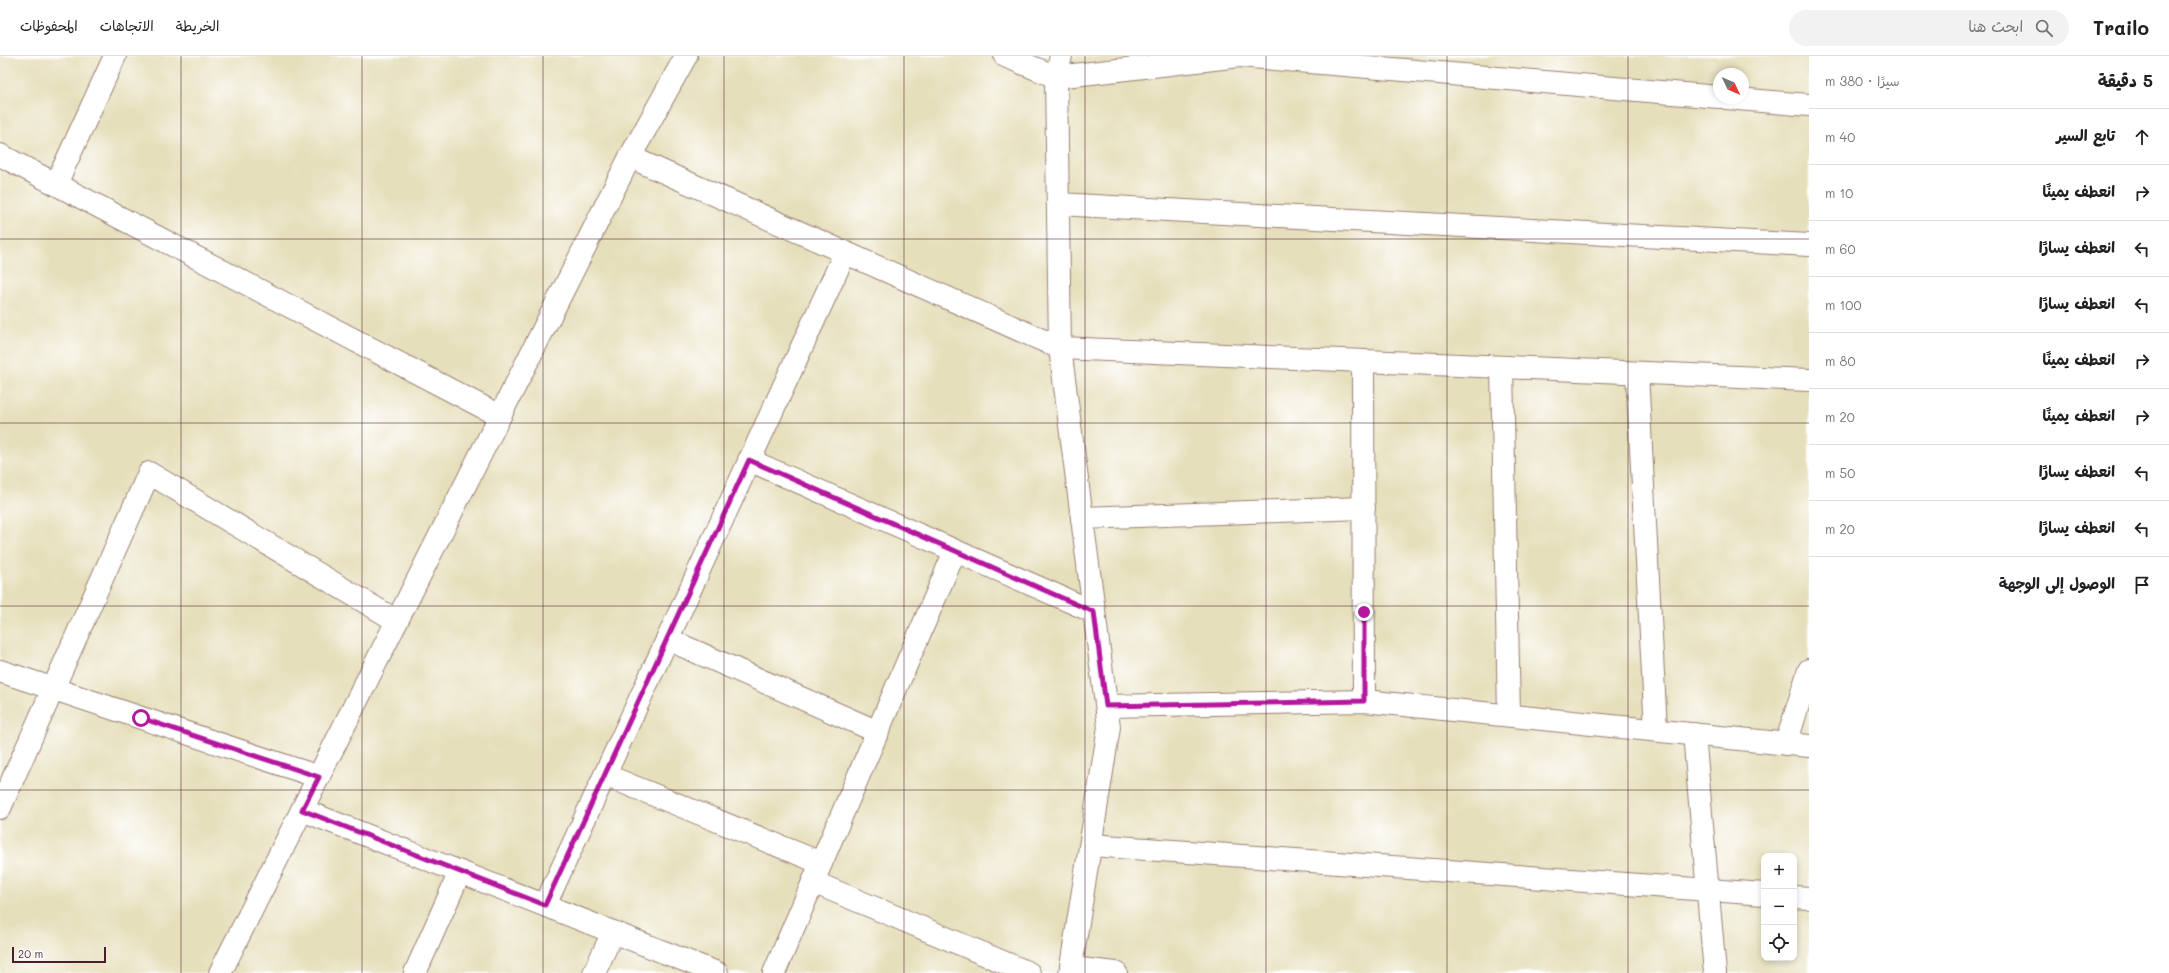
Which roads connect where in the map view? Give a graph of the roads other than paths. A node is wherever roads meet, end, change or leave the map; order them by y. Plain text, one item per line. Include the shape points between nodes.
1 (116, 56) edge
2 (686, 56) edge
3 (1005, 56) edge
4 (1061, 56) edge
5 (1056, 77) junction
6 (1713, 96) edge
7 (1749, 100) edge
8 (1809, 105) edge
9 (0, 155) edge
10 (630, 157) junction
11 (56, 184) junction
12 (1058, 204) junction
13 (1809, 245) edge
14 (845, 253) junction
15 (1060, 348) junction
16 (1363, 361) junction
17 (1502, 367) junction
18 (1637, 373) junction
19 (1809, 380) edge
20 (500, 416) junction
21 (749, 460) junction
22 (1364, 508) junction
23 (1082, 518) junction
24 (955, 551) junction
25 (1094, 612) junction
26 (397, 621) junction
27 (667, 638) junction
28 (1809, 670) edge
29 (0, 671) edge
30 (52, 689) junction
31 (1364, 701) junction
32 (1106, 706) junction
33 (1509, 715) junction
34 (1656, 730) junction
35 (878, 732) junction
36 (1694, 734) junction
37 (1786, 744) junction
38 (1809, 746) edge
39 (605, 775) junction
40 (319, 777) junction
41 (0, 808) edge
42 (302, 810) junction
43 (1091, 845) junction
44 (460, 872) junction
45 (817, 873) junction
46 (1708, 890) junction
47 (1761, 894) edge
48 (1797, 897) edge
49 (1809, 898) edge
50 (545, 905) junction
51 (613, 932) junction
52 (1070, 971) edge
53 (220, 973) edge
54 (415, 973) edge
55 (594, 973) edge
56 (717, 973) edge
57 (774, 973) edge
58 (1029, 973) edge
59 (1116, 973) edge
60 (1715, 973) edge

1 - 11 street
2 - 10 street
3 - 5 street
4 - 5 street
5 - 6 street via 1240,56
5 - 12 street
7 - 8 street
9 - 11 street
10 - 14 street
10 - 20 street
11 - 20 street
12 - 13 street
12 - 15 street
14 - 15 street
14 - 21 street
15 - 16 street
15 - 23 street
16 - 17 street
16 - 22 street
17 - 18 street
17 - 33 street
18 - 19 street
18 - 34 street
20 - 26 street
21 - 24 street
21 - 27 street
22 - 23 street
22 - 31 street
23 - 25 street
24 - 25 street
24 - 35 street
25 - 32 street
26 - 30 street via 149,473
26 - 40 street
27 - 35 street
27 - 39 street
28 - 37 street
29 - 30 street
30 - 40 street
30 - 41 street
31 - 32 street
31 - 33 street
32 - 43 street via 1109,727
33 - 34 street
34 - 36 street
35 - 45 street
36 - 37 street
36 - 46 street
37 - 38 street
39 - 45 street
39 - 50 street
40 - 42 street
42 - 44 street
42 - 53 street
43 - 46 street
43 - 52 street
44 - 50 street
44 - 54 street
45 - 57 street
45 - 58 street
46 - 47 street
46 - 60 street
48 - 49 street
50 - 51 street
51 - 55 street
51 - 56 street
52 - 59 street

